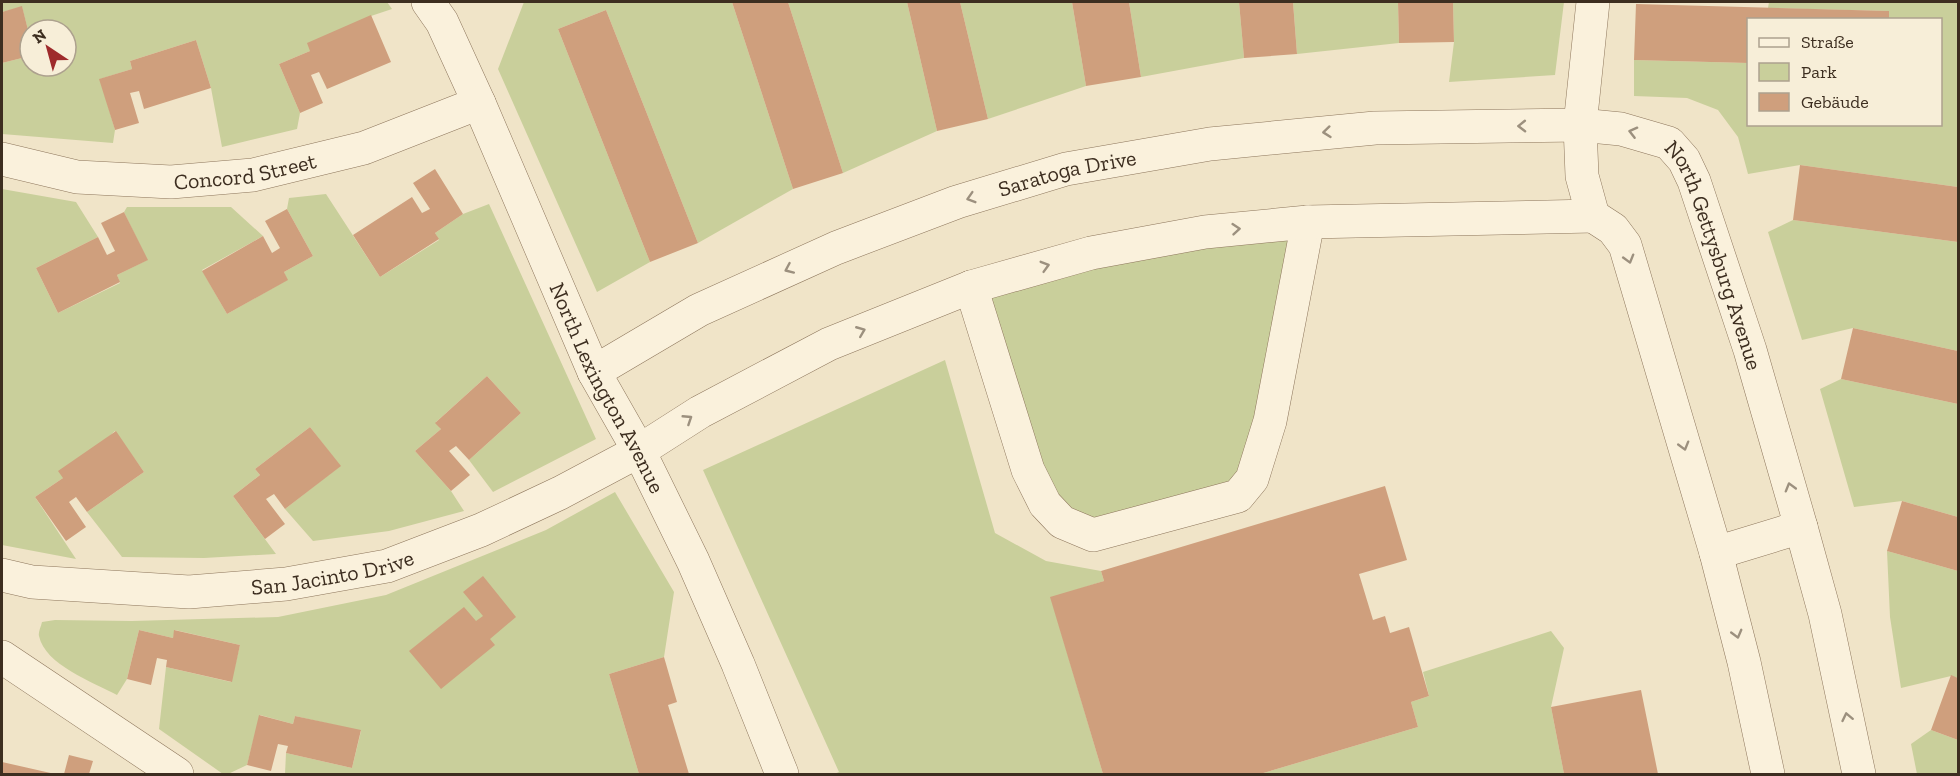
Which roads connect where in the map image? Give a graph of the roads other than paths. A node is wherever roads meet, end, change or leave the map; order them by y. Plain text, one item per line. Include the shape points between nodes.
1 (428, 2) edge
2 (1593, 2) edge
3 (479, 103) junction
4 (1580, 125) junction
5 (2, 159) edge
6 (1593, 216) junction
7 (1308, 222) junction
8 (971, 287) junction
9 (594, 372) junction
10 (639, 451) junction
11 (1802, 527) junction
12 (1716, 553) junction
13 (2, 575) edge
14 (2, 657) edge
15 (177, 774) edge
16 (782, 774) edge
17 (1768, 774) edge
18 (1859, 774) edge

1 - 3 street, North Lexington Avenue via 442,22
2 - 4 street
3 - 5 street, Concord Street via 364,148 253,176 171,182 77,177
3 - 9 street, North Lexington Avenue
4 - 6 street via 1582,176
4 -> 9 street, Saratoga Drive via 1375,128 1210,144 1066,170 957,202 837,248 699,310
11 -> 4 street, North Gettysburg Avenue via 1750,350 1684,160 1669,143 1621,129
6 - 7 street
6 -> 12 street via 1613,229 1625,245
8 -> 7 street via 1091,253 1205,232
7 - 8 street via 1270,421 1252,479 1238,496 1093,535 1062,522 1046,504 1028,470
10 -> 8 street via 700,412 829,344
9 - 10 street, North Lexington Avenue
10 - 13 street, San Jacinto Drive via 480,530 387,566 286,584 189,592 33,582
10 - 16 street, North Lexington Avenue via 693,561
11 - 12 street
18 -> 11 street, North Gettysburg Avenue
12 -> 17 street
14 - 15 street

